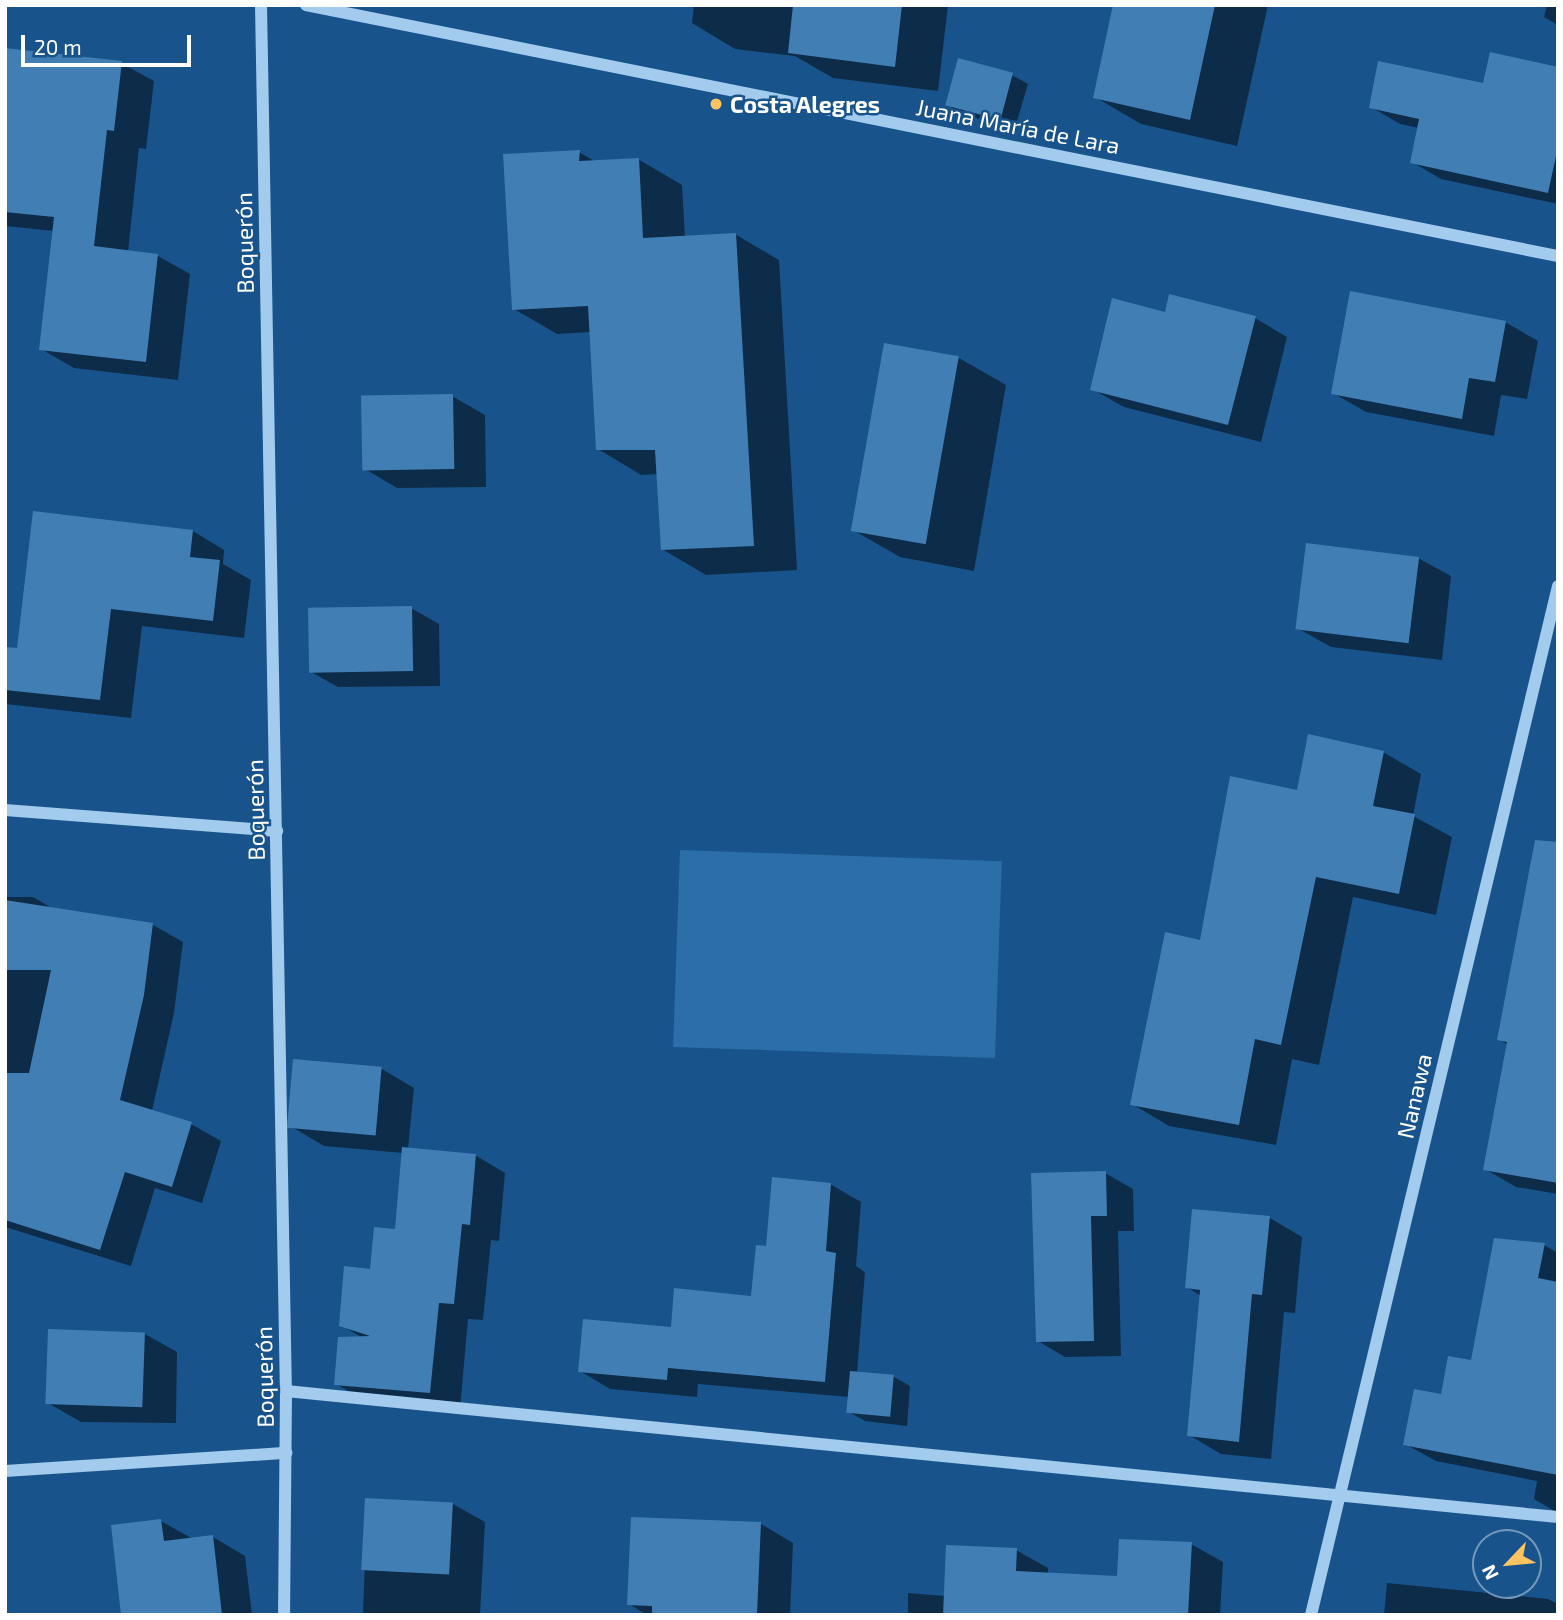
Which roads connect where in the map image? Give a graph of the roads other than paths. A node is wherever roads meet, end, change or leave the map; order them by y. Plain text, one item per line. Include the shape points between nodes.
1 (261, 5) edge
2 (306, 5) edge
3 (1558, 256) edge
4 (1558, 586) edge
5 (5, 810) edge
6 (276, 831) junction
7 (286, 1391) junction
8 (286, 1453) junction
9 (5, 1471) edge
10 (1341, 1492) junction
11 (1558, 1517) edge
12 (284, 1615) edge
13 (1311, 1615) edge

1 - 6 street, Boquerón
2 - 3 street, Juana María de Lara
4 - 10 street, Nanawa
5 - 6 street
6 - 7 street, Boquerón
7 - 8 street, Boquerón
7 - 10 street
8 - 9 street
8 - 12 street, Boquerón
10 - 11 street
10 - 13 street, Nanawa

